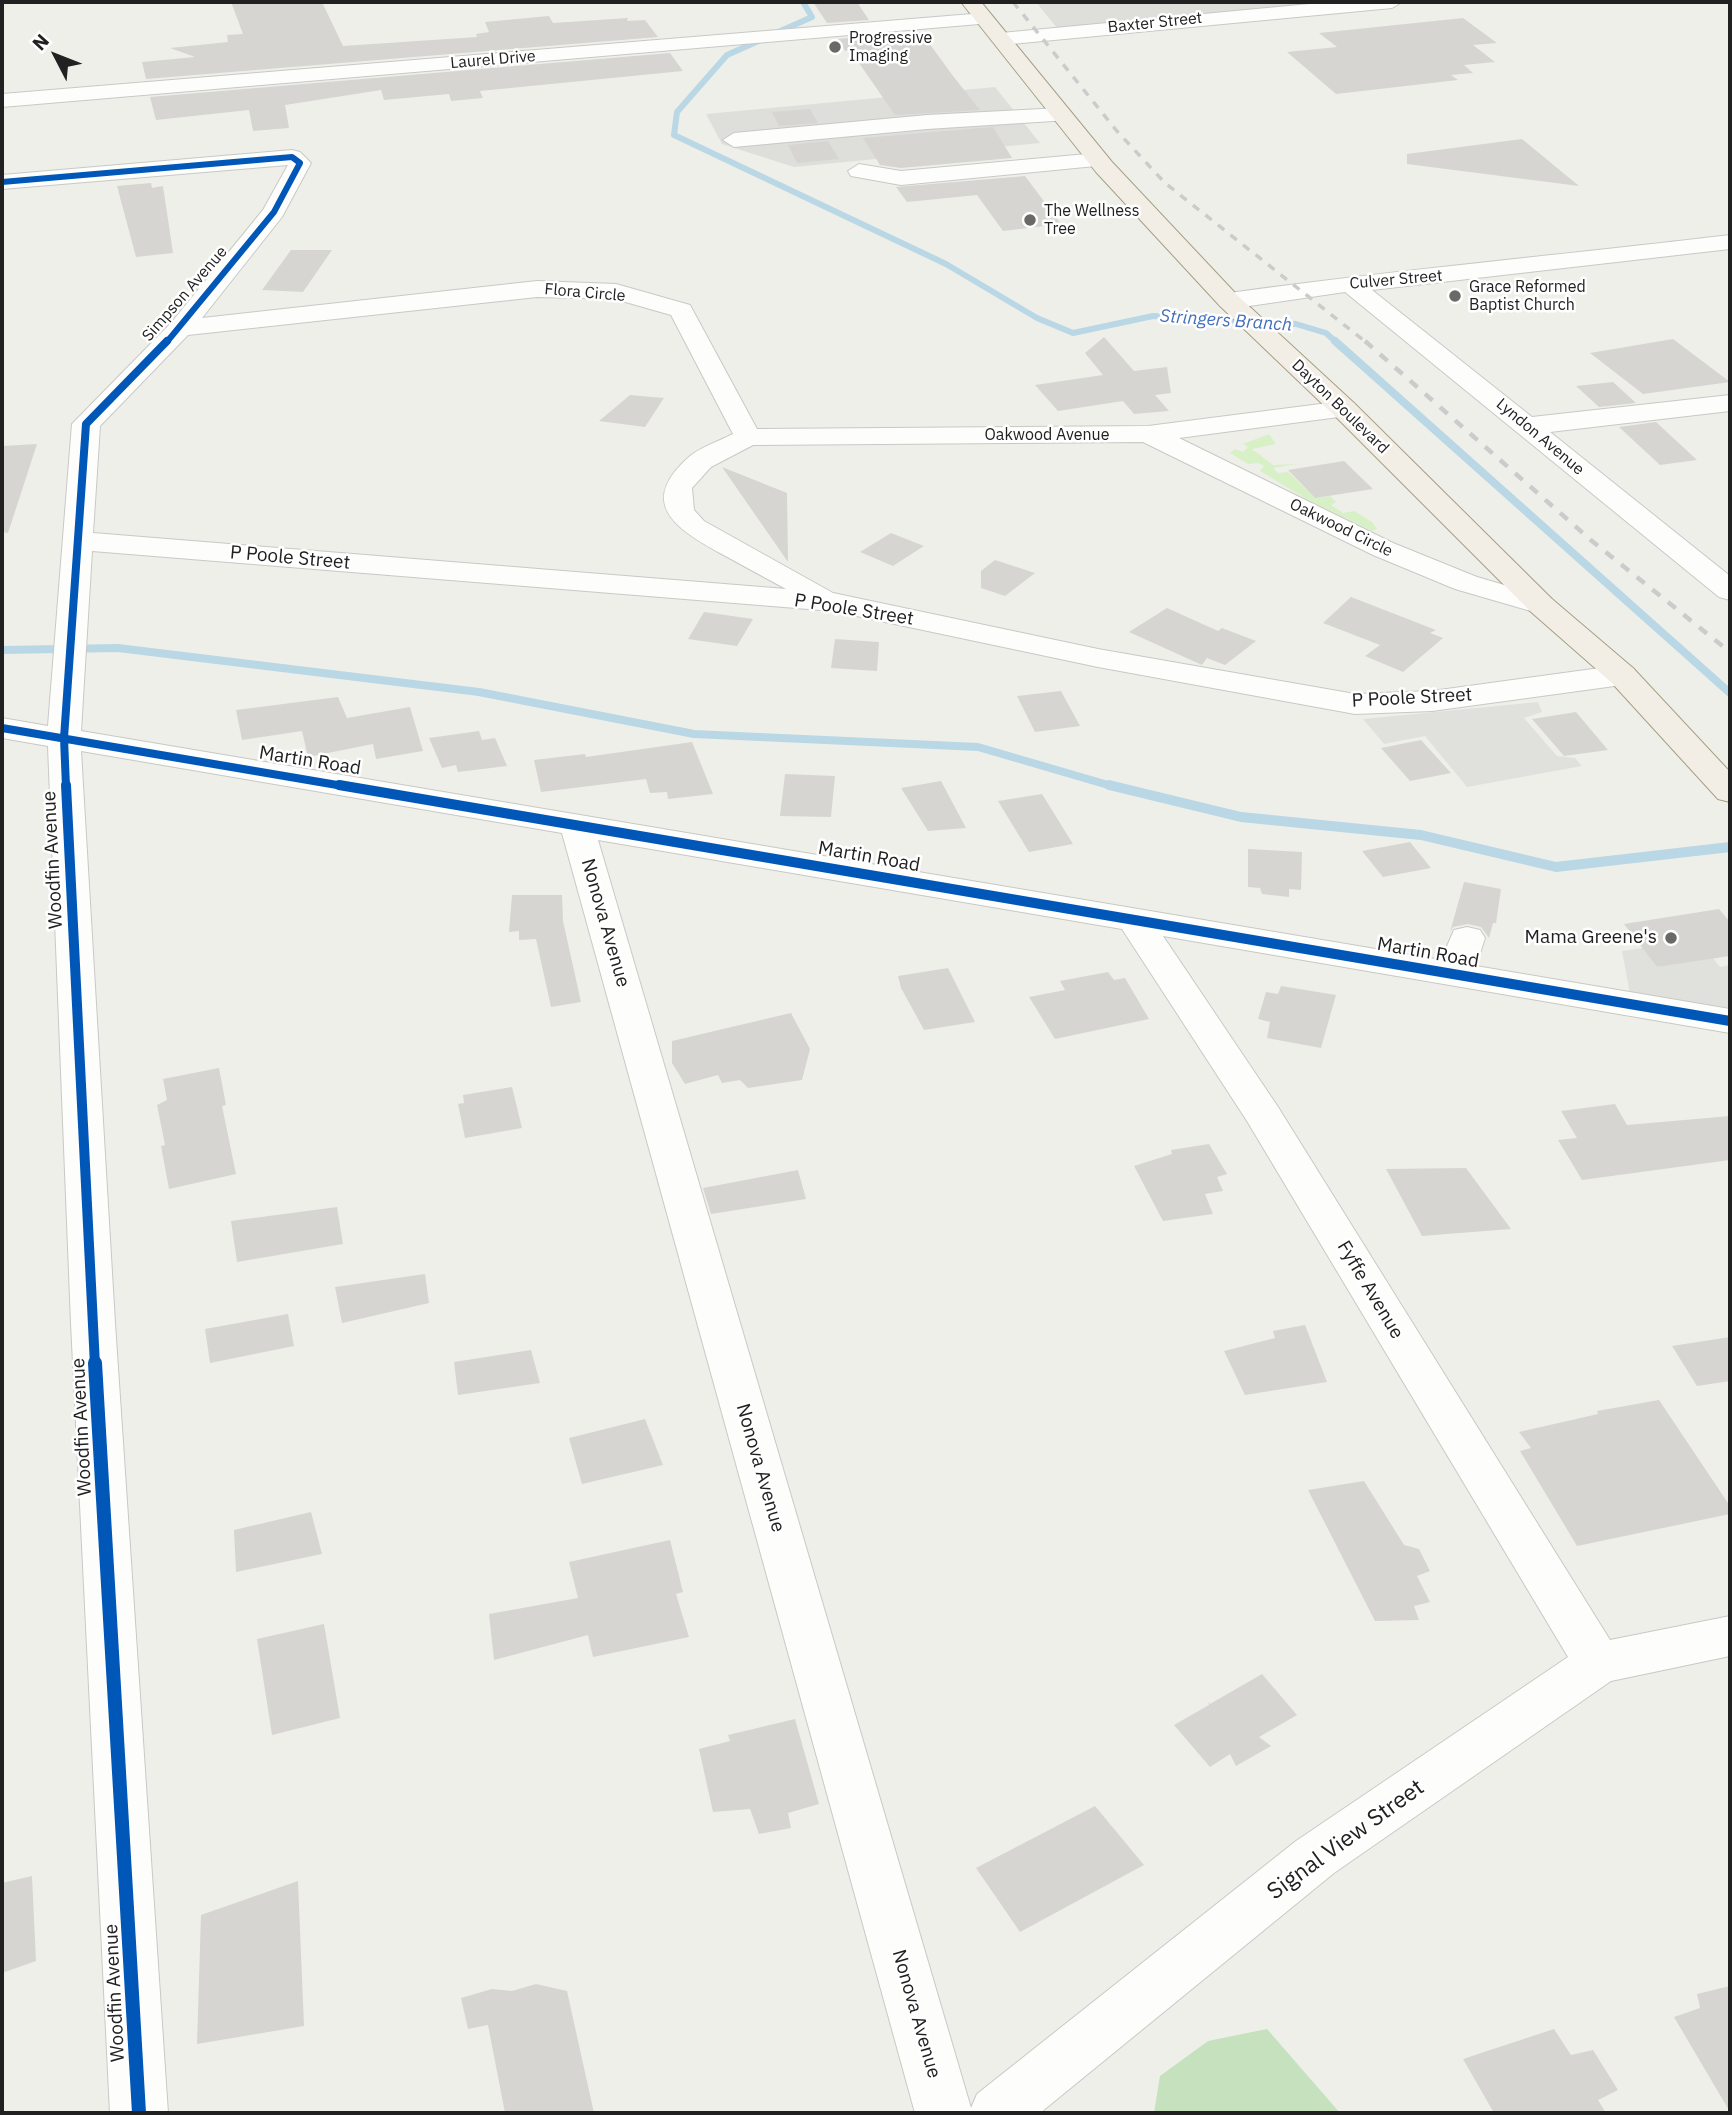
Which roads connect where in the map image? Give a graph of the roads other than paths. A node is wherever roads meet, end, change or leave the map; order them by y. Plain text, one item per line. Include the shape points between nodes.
1 (1392, 2) edge
2 (985, 20) edge
3 (2, 101) edge
4 (1061, 115) junction
5 (734, 141) dead end
6 (1098, 160) junction
7 (859, 172) dead end
8 (2, 182) edge
9 (1730, 242) edge
10 (1350, 284) junction
11 (1228, 301) junction
12 (180, 328) junction
13 (1730, 403) edge
14 (1345, 410) junction
15 (1529, 426) junction
16 (1149, 434) junction
17 (748, 437) junction
18 (78, 541) junction
19 (1730, 591) edge
20 (833, 602) junction
21 (1541, 605) junction
22 (1622, 675) junction
23 (2, 728) edge
24 (64, 738) junction
25 (1730, 792) edge
26 (576, 823) junction
27 (1135, 922) junction
28 (1466, 938) dead end
29 (1454, 976) junction
30 (1730, 1021) edge
31 (1730, 1636) edge
32 (1598, 1663) junction
33 (139, 2113) edge
34 (944, 2113) edge
35 (998, 2113) edge

1 - 2 street, Baxter Street via 1104,20
2 - 3 street, Laurel Drive
2 - 4 main road, Dayton Boulevard
4 - 5 street via 855,119
4 - 6 main road, Dayton Boulevard
6 - 7 street via 901,178
6 - 11 main road, Dayton Boulevard
8 - 12 street, Simpson Avenue via 292,157 300,163 274,212
9 - 10 street, Culver Street
10 - 11 street, Culver Street
10 - 15 street, Lyndon Avenue
11 - 14 main road, Dayton Boulevard
12 - 17 street, Flora Circle via 537,289 616,292 681,310
12 - 18 street, Simpson Avenue via 86,424
13 - 15 street
14 - 16 street, Oakwood Avenue
14 - 21 main road, Dayton Boulevard
15 - 19 street, Lyndon Avenue
16 - 17 street, Oakwood Avenue
16 - 21 street, Oakwood Circle via 1383,549 1466,583
17 - 20 street via 701,461 678,488 680,512 694,527
18 - 20 street, P Poole Street
18 - 24 street, Simpson Avenue
20 - 22 street, P Poole Street via 1098,658 1355,704 1432,701
21 - 22 main road, Dayton Boulevard
22 - 25 main road, Dayton Boulevard
23 - 24 street, Martin Road
24 - 26 street, Martin Road
24 - 33 street, Woodfin Avenue
26 - 27 street, Martin Road
26 - 34 street, Nonova Avenue
27 - 29 street, Martin Road via 1265,940
27 - 32 street, Fyffe Avenue via 1264,1116
28 - 29 street
29 - 30 street, Martin Road
31 - 32 street, Signal View Street
32 - 35 street, Signal View Street via 1315,1857

